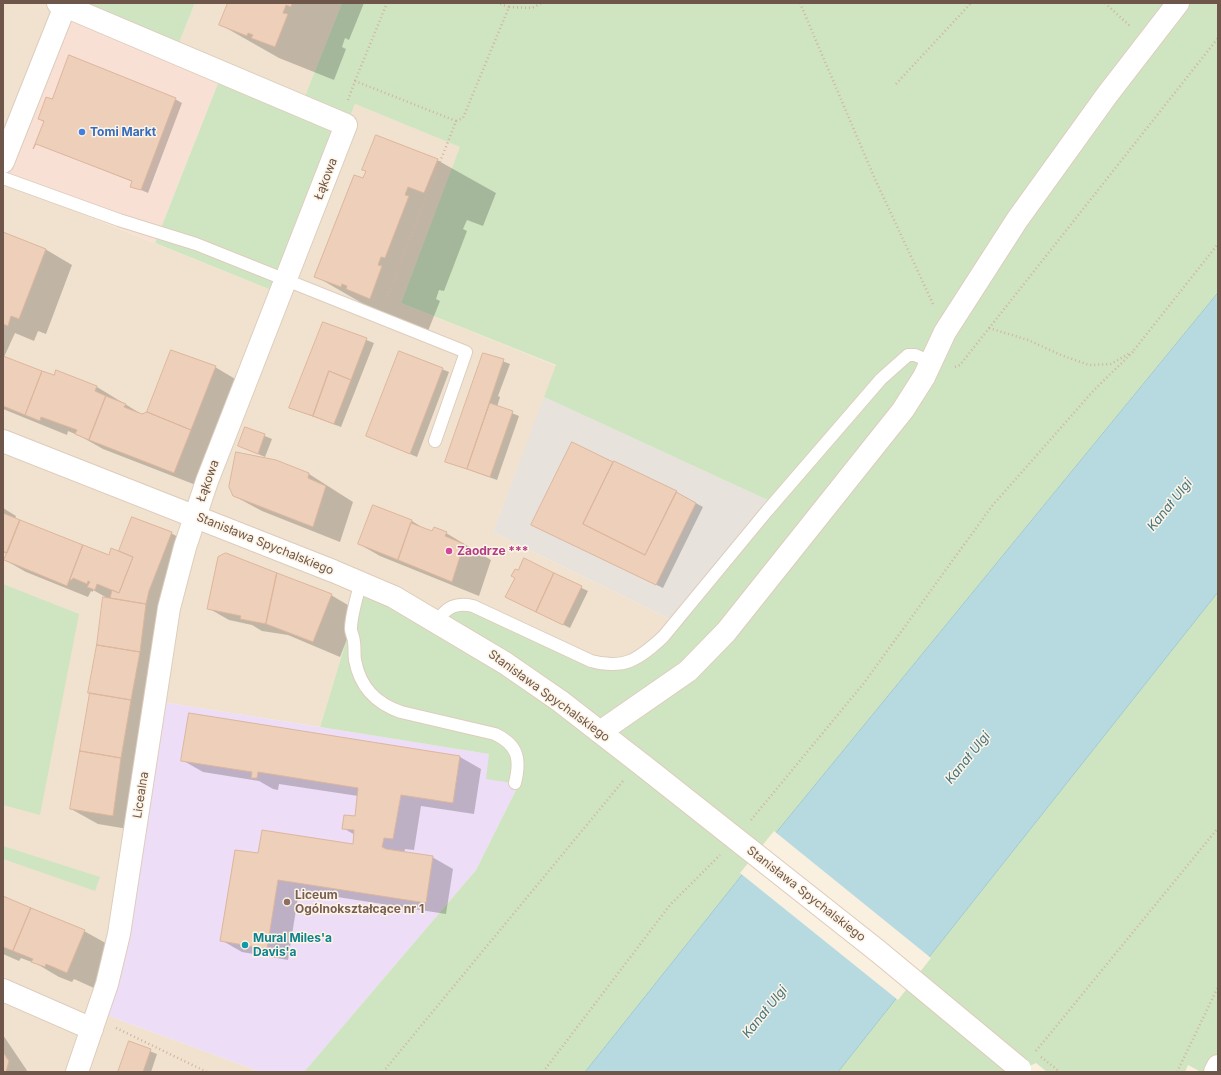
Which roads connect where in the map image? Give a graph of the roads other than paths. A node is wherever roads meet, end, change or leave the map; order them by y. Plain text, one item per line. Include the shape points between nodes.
1 (1178, 3) edge
2 (62, 4) edge
3 (3, 162) edge
4 (3, 178) edge
5 (286, 280) junction
6 (931, 362) junction
7 (3, 441) edge
8 (435, 441) dead end
9 (195, 516) junction
10 (361, 582) junction
11 (437, 621) junction
12 (600, 732) junction
13 (515, 783) dead end
14 (3, 990) edge
15 (94, 1023) junction
16 (1218, 1066) edge
17 (1022, 1071) edge
18 (77, 1072) edge
19 (1215, 1072) edge

1 - 6 street via 1106,95 1017,220 945,332
2 - 3 street
2 - 5 street, Łąkowa via 346,125
4 - 5 lane via 119,220 196,244
5 - 8 lane via 466,352
5 - 9 street, Łąkowa
6 - 11 lane via 915,355 908,355 881,379 663,637 647,652 634,659 607,665 591,661 474,606 463,604 445,610
6 - 12 street via 903,410 726,632 688,671
7 - 9 street, Stanisława Spychalskiego
9 - 10 street, Stanisława Spychalskiego
9 - 15 street, Licealna via 169,608 119,934
10 - 11 street, Stanisława Spychalskiego
10 - 13 lane via 350,628 354,642 354,658 365,688 374,698 401,712 505,738 513,746 517,756 519,768
11 - 12 street, Stanisława Spychalskiego via 560,700
12 - 17 street, Stanisława Spychalskiego, bridge via 879,952
14 - 15 street
15 - 18 street, Licealna
16 - 19 street

